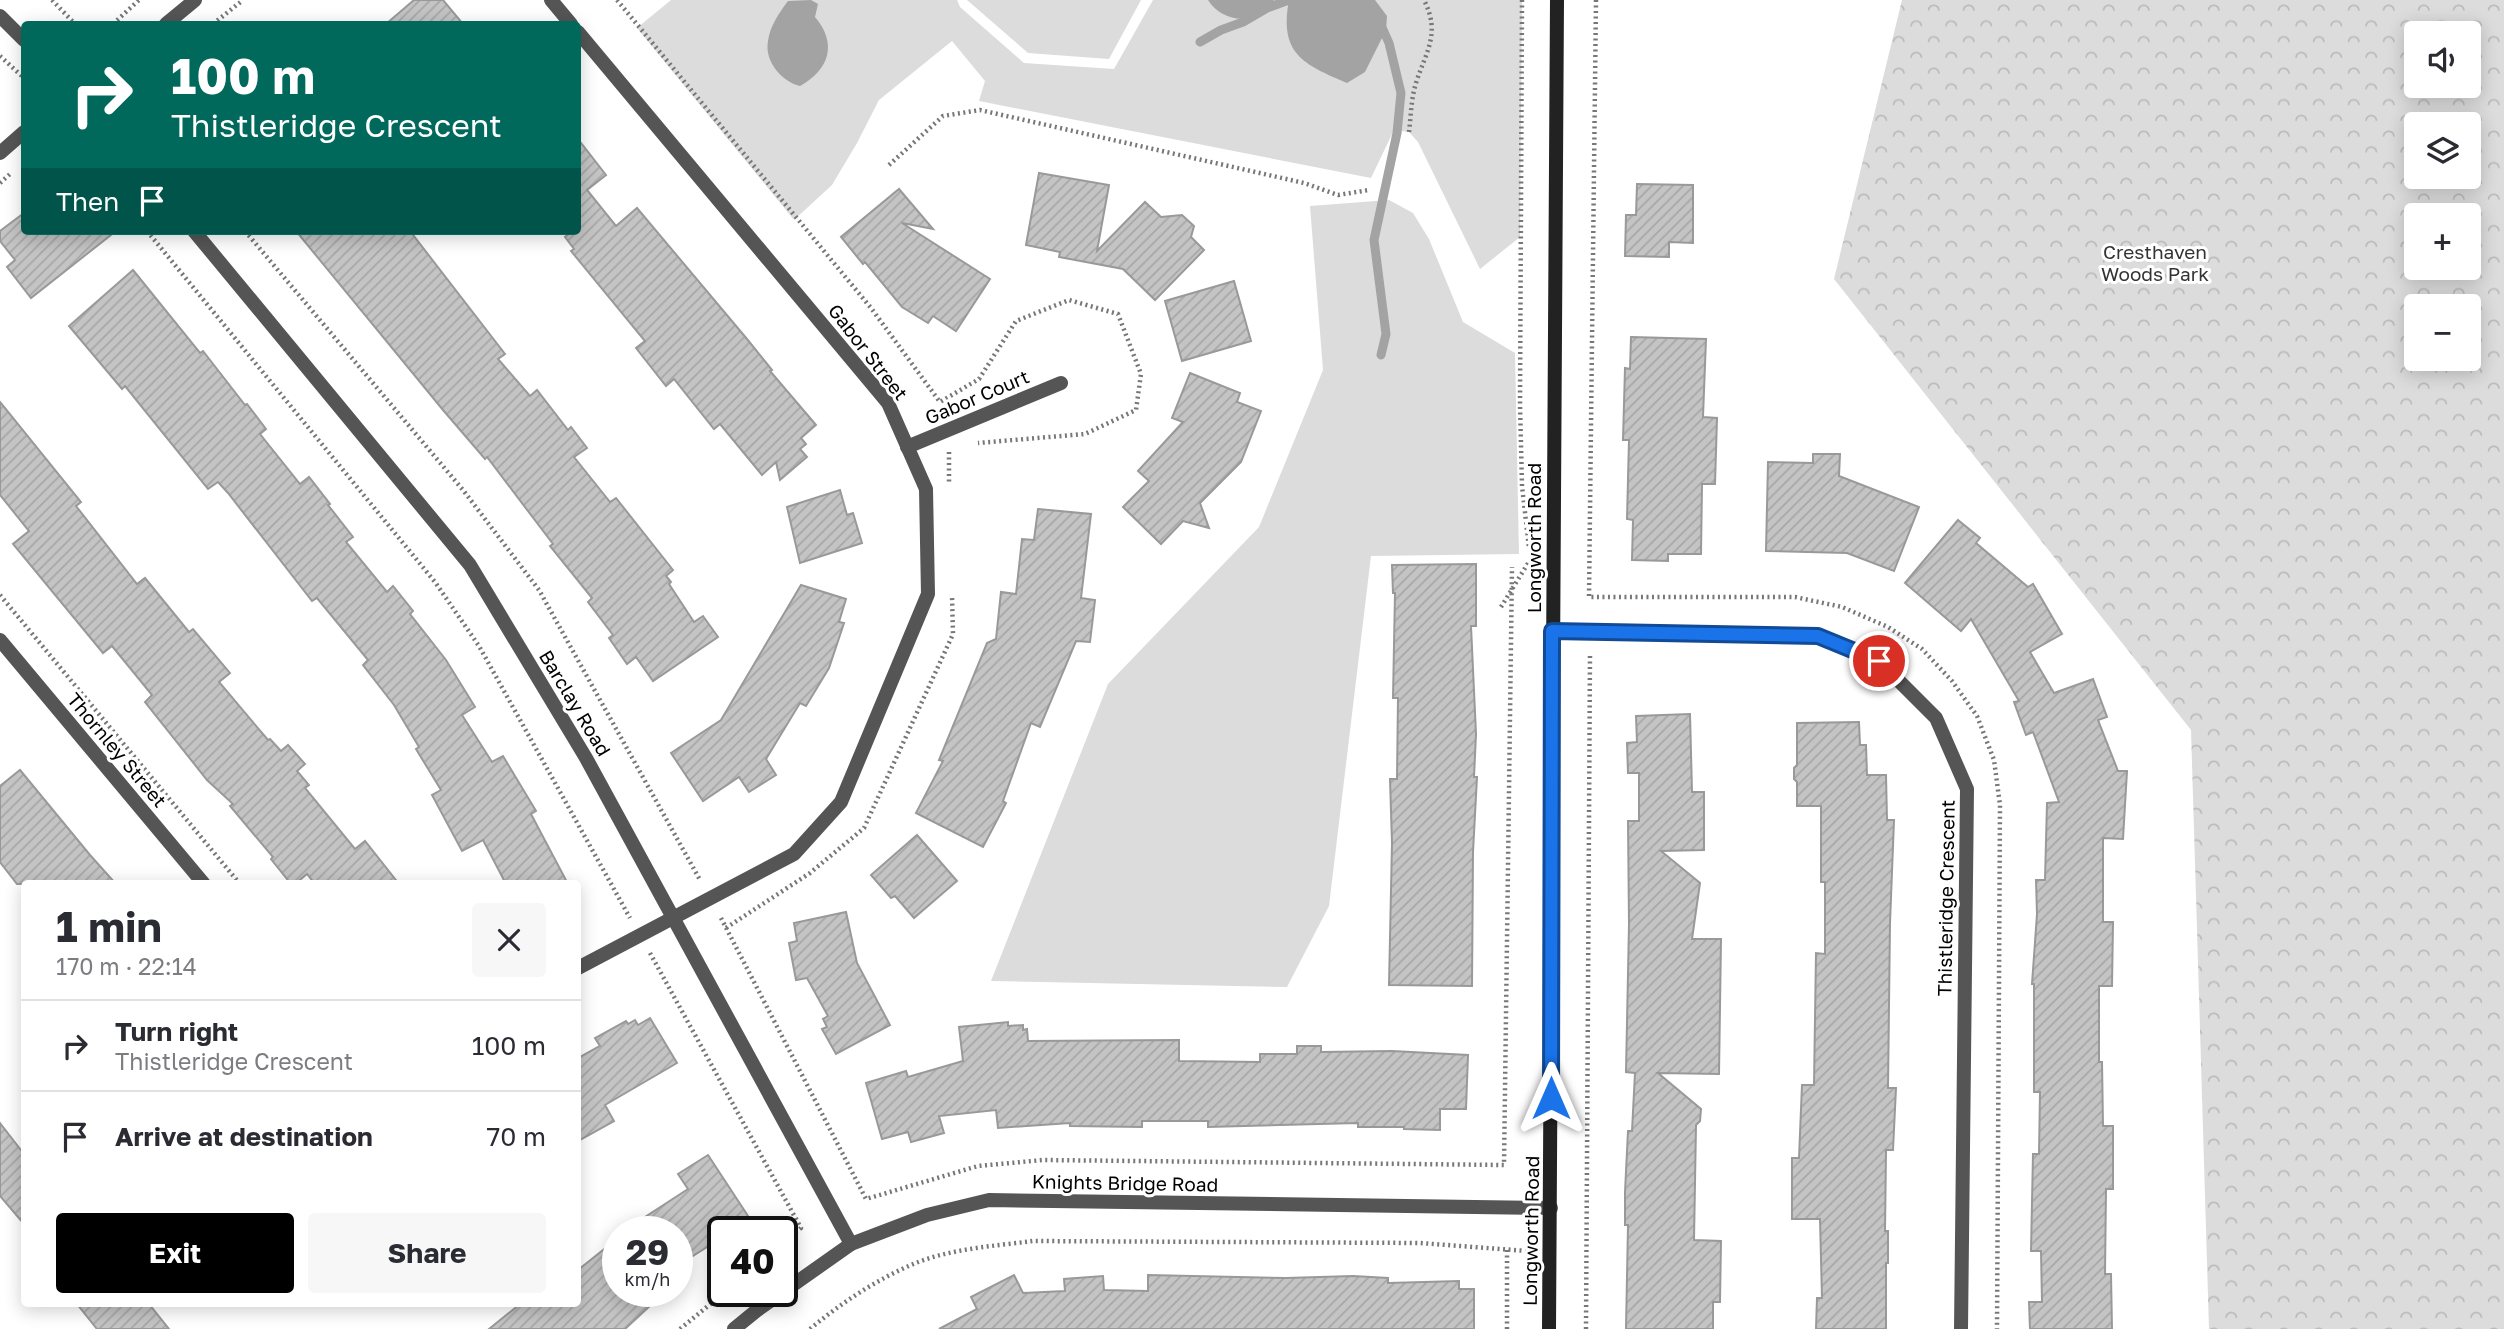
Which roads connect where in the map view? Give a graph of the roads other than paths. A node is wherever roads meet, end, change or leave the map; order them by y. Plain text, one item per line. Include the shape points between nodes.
1 (194, 0) edge
2 (551, 0) edge
3 (1558, 0) edge
4 (0, 16) edge
5 (170, 21) edge
6 (568, 21) edge
7 (581, 36) edge
8 (21, 37) edge
9 (21, 135) edge
10 (0, 153) edge
11 (197, 235) edge
12 (1061, 383) dead end
13 (908, 447) junction
14 (1552, 631) junction
15 (0, 640) edge
16 (201, 880) edge
17 (674, 919) junction
18 (581, 966) edge
19 (1551, 1208) junction
20 (851, 1244) junction
21 (734, 1329) edge
22 (1549, 1329) edge
23 (1961, 1329) edge

1 - 5 street
2 - 6 street
3 - 14 street, Longworth Road
4 - 8 street
7 - 13 street, Gabor Street via 888,403
9 - 10 street
11 - 17 street, Barclay Road via 470,565 586,758
12 - 13 street, Gabor Court
13 - 17 street, Gabor Street via 926,489 928,594 841,802 794,854
14 - 19 street, Longworth Road
14 - 23 street, Thistleridge Crescent via 1818,636 1879,661 1936,718 1967,789
15 - 16 street, Thornley Street
17 - 18 street
17 - 20 street, Barclay Road
19 - 20 street, Knights Bridge Road via 989,1200 927,1215
19 - 22 street, Longworth Road
20 - 21 street, Knights Bridge Road

